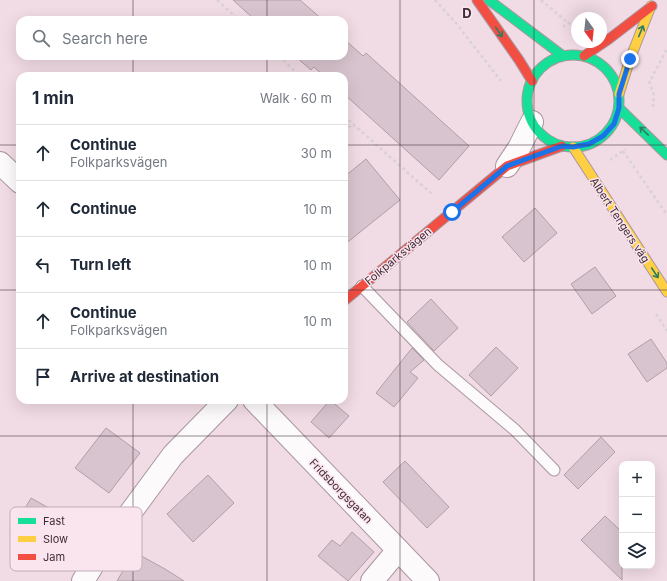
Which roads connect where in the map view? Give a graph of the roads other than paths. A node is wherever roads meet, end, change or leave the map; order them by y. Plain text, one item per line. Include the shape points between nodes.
1 (477, 0) edge
2 (489, 0) edge
3 (654, 3) edge
4 (563, 56) junction
5 (584, 56) junction
6 (532, 81) junction
7 (619, 94) junction
8 (619, 108) junction
9 (532, 122) junction
10 (562, 146) junction
11 (573, 147) junction
12 (667, 155) edge
13 (0, 164) edge
14 (507, 166) junction
15 (16, 178) edge
16 (362, 286) junction
17 (667, 292) edge
18 (348, 298) edge
19 (222, 404) edge
20 (258, 404) edge
21 (554, 470) dead end
22 (135, 507) edge
23 (398, 550) junction
24 (89, 571) edge
25 (83, 581) edge
26 (372, 581) edge
27 (428, 581) edge

1 -> 6 main road
2 - 4 main road
3 - 5 main road
7 -> 3 main road via 630,59
4 - 5 main road
4 - 6 main road via 539,70
5 - 7 main road via 597,61 608,70
6 - 9 main road via 528,102
7 - 8 main road
8 - 11 main road via 614,124 603,136 589,144
12 -> 8 main road
9 - 10 main road via 545,137
9 - 14 street, Folkparksvägen
10 - 11 main road
10 - 14 main road, Folkparksvägen
11 -> 17 main road, Albert Tengers väg
13 - 15 street
14 - 16 main road, Folkparksvägen
16 - 18 main road, Folkparksvägen
16 - 21 lane via 438,365 515,430
19 - 22 street via 174,455
20 - 23 street, Fridsborgsgatan
23 - 26 street
23 - 27 street, Fridsborgsgatan
24 - 25 street

